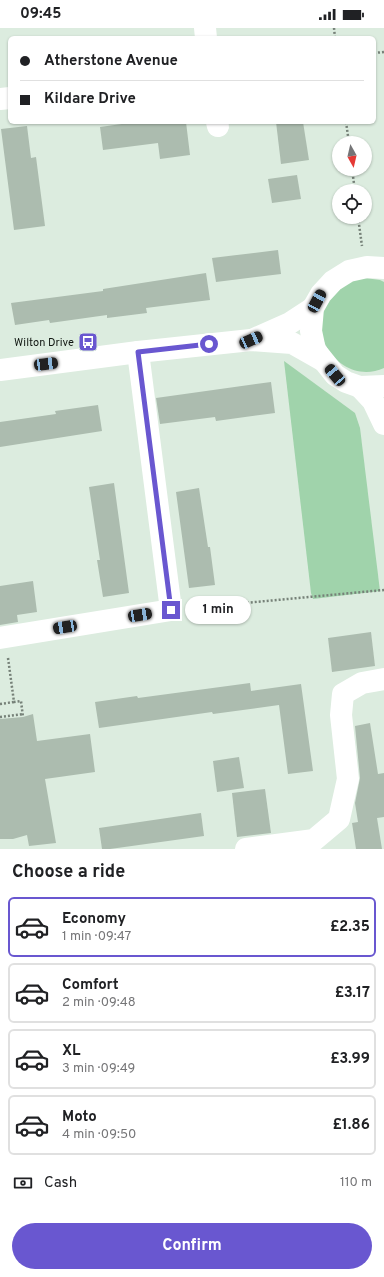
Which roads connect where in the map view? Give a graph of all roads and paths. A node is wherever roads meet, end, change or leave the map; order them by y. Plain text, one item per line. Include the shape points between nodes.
1 (346, 124) edge
2 (347, 136) edge
3 (359, 224) edge
4 (375, 267) edge
5 (313, 308) junction
6 (251, 340) junction
7 (138, 352) junction
8 (322, 360) junction
9 (0, 370) edge
10 (384, 386) edge
11 (360, 387) junction
12 (384, 424) edge
13 (384, 590) edge
14 (171, 610) junction
15 (2, 637) edge
16 (384, 679) edge
17 (14, 702) junction
18 (0, 704) edge
19 (0, 717) edge
20 (246, 849) edge

1 - 2 path
3 - 4 path via 362,247
4 - 5 street via 349,271 333,280
5 - 6 street via 290,323
5 - 8 street via 311,331 315,350
6 - 7 street
6 - 8 street via 292,343
7 - 9 street
7 - 14 street
8 - 11 street via 335,375
10 - 11 street
11 - 12 street via 373,402
13 - 14 path
14 - 15 street
15 - 17 path
16 - 20 street via 362,682 343,694 341,714 348,778 339,819 314,840
17 - 18 path
17 - 19 path via 21,701 23,715

